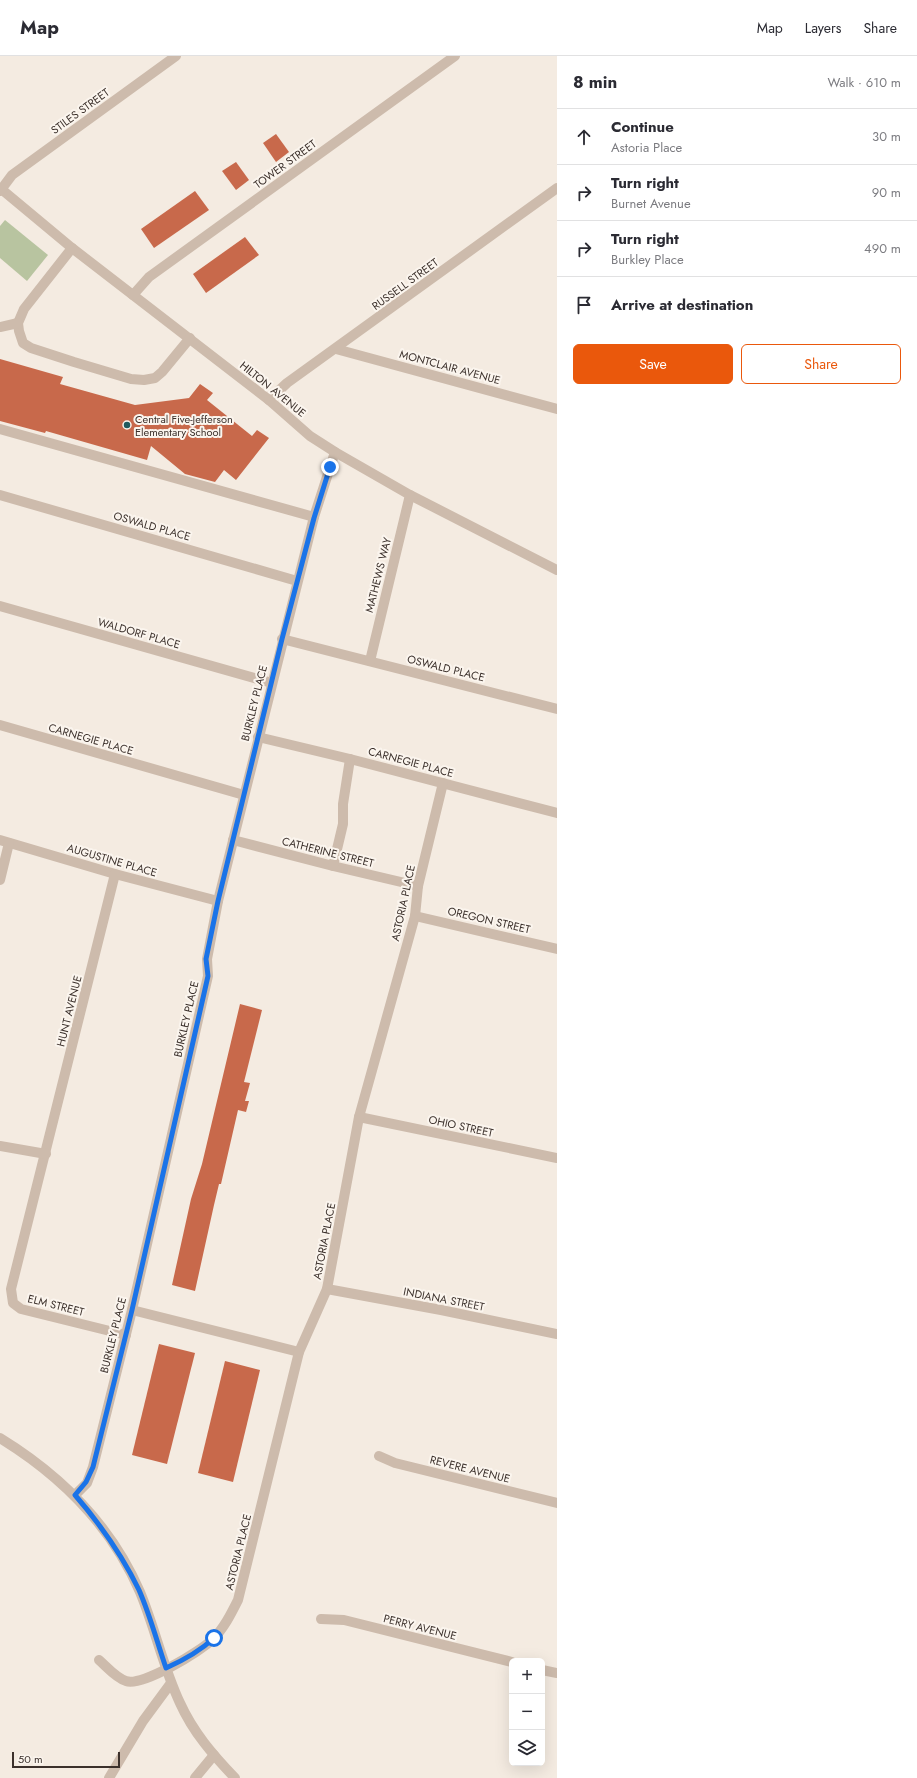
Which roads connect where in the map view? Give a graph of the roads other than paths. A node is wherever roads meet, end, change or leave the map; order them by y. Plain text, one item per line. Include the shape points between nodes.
1 (176, 56) edge
2 (455, 56) edge
3 (557, 188) edge
4 (0, 189) edge
5 (72, 248) junction
6 (133, 295) junction
7 (18, 323) junction
8 (0, 327) edge
9 (190, 338) junction
10 (336, 349) junction
11 (269, 400) junction
12 (557, 409) edge
13 (0, 429) edge
14 (335, 452) junction
15 (0, 494) edge
16 (410, 495) junction
17 (314, 518) junction
18 (557, 570) edge
19 (298, 581) junction
20 (0, 606) edge
21 (282, 639) junction
22 (370, 662) junction
23 (272, 683) junction
24 (557, 709) edge
25 (0, 725) edge
26 (258, 737) junction
27 (350, 759) junction
28 (443, 783) junction
29 (244, 795) junction
30 (557, 813) edge
31 (233, 840) junction
32 (5, 841) edge
33 (333, 866) junction
34 (115, 874) junction
35 (0, 880) edge
36 (418, 886) junction
37 (218, 901) junction
38 (415, 916) junction
39 (557, 949) edge
40 (359, 1117) junction
41 (0, 1146) edge
42 (46, 1154) junction
43 (557, 1158) edge
44 (327, 1289) junction
45 (132, 1310) junction
46 (557, 1334) edge
47 (126, 1335) junction
48 (298, 1352) junction
49 (0, 1438) edge
50 (378, 1456) dead end
51 (75, 1495) junction
52 (557, 1503) edge
53 (321, 1619) dead end
54 (99, 1660) dead end
55 (509, 1661) edge
56 (166, 1668) junction
57 (545, 1671) edge
58 (557, 1673) edge
59 (172, 1683) junction
60 (214, 1755) junction
61 (109, 1778) edge
62 (195, 1778) edge
63 (235, 1778) edge

1 - 4 street, STILES STREET via 12,175
2 - 6 street, TOWER STREET via 148,277
3 - 10 street, RUSSELL STREET
4 - 5 street, HILTON AVENUE
5 - 6 street, HILTON AVENUE
5 - 7 street via 24,309
6 - 9 street, HILTON AVENUE
7 - 8 street
7 - 9 street via 24,343 31,348 131,379 155,378
9 - 11 street, HILTON AVENUE
10 - 11 street, RUSSELL STREET via 287,383
10 - 12 street, MONTCLAIR AVENUE
11 - 14 street, HILTON AVENUE via 310,436
13 - 17 street
14 - 16 street, HILTON AVENUE
14 - 17 street, BURKLEY PLACE
15 - 19 street, OSWALD PLACE
16 - 18 street, HILTON AVENUE
16 - 22 street, MATHEWS WAY
17 - 19 street, BURKLEY PLACE
19 - 21 street, BURKLEY PLACE
20 - 23 street, WALDORF PLACE
21 - 22 street, OSWALD PLACE
21 - 23 street, BURKLEY PLACE
22 - 24 street, OSWALD PLACE
23 - 26 street, BURKLEY PLACE
25 - 29 street, CARNEGIE PLACE
26 - 27 street, CARNEGIE PLACE
26 - 29 street, BURKLEY PLACE
27 - 28 street, CARNEGIE PLACE
27 - 33 street via 343,804 343,824
28 - 30 street, CARNEGIE PLACE
28 - 36 street, ASTORIA PLACE
29 - 31 street, BURKLEY PLACE
31 - 33 street, CATHERINE STREET
31 - 37 street, BURKLEY PLACE
32 - 34 street, AUGUSTINE PLACE
32 - 35 street
33 - 36 street, CATHERINE STREET
34 - 37 street, AUGUSTINE PLACE
34 - 42 street, HUNT AVENUE
36 - 38 street, ASTORIA PLACE
37 - 45 street, BURKLEY PLACE via 206,959 208,976
38 - 39 street, OREGON STREET
38 - 40 street, ASTORIA PLACE
40 - 43 street, OHIO STREET
40 - 44 street, ASTORIA PLACE
41 - 42 street
42 - 47 street, ELM STREET via 11,1289 14,1303 21,1309
44 - 46 street, INDIANA STREET
44 - 48 street, ASTORIA PLACE
45 - 47 street, BURKLEY PLACE
45 - 48 street
47 - 51 street, BURKLEY PLACE via 93,1467 86,1482
48 - 56 street, ASTORIA PLACE via 238,1600 225,1624 210,1642 189,1658
49 - 51 street via 45,1468
50 - 52 street, REVERE AVENUE via 395,1463
51 - 56 street via 103,1529 134,1581
53 - 55 street, PERRY AVENUE via 344,1620
54 - 56 street, ASTORIA PLACE via 118,1676 130,1682 148,1678
56 - 59 street
57 - 58 street
59 - 60 street via 188,1719
59 - 61 street via 143,1721
60 - 62 street
60 - 63 street

